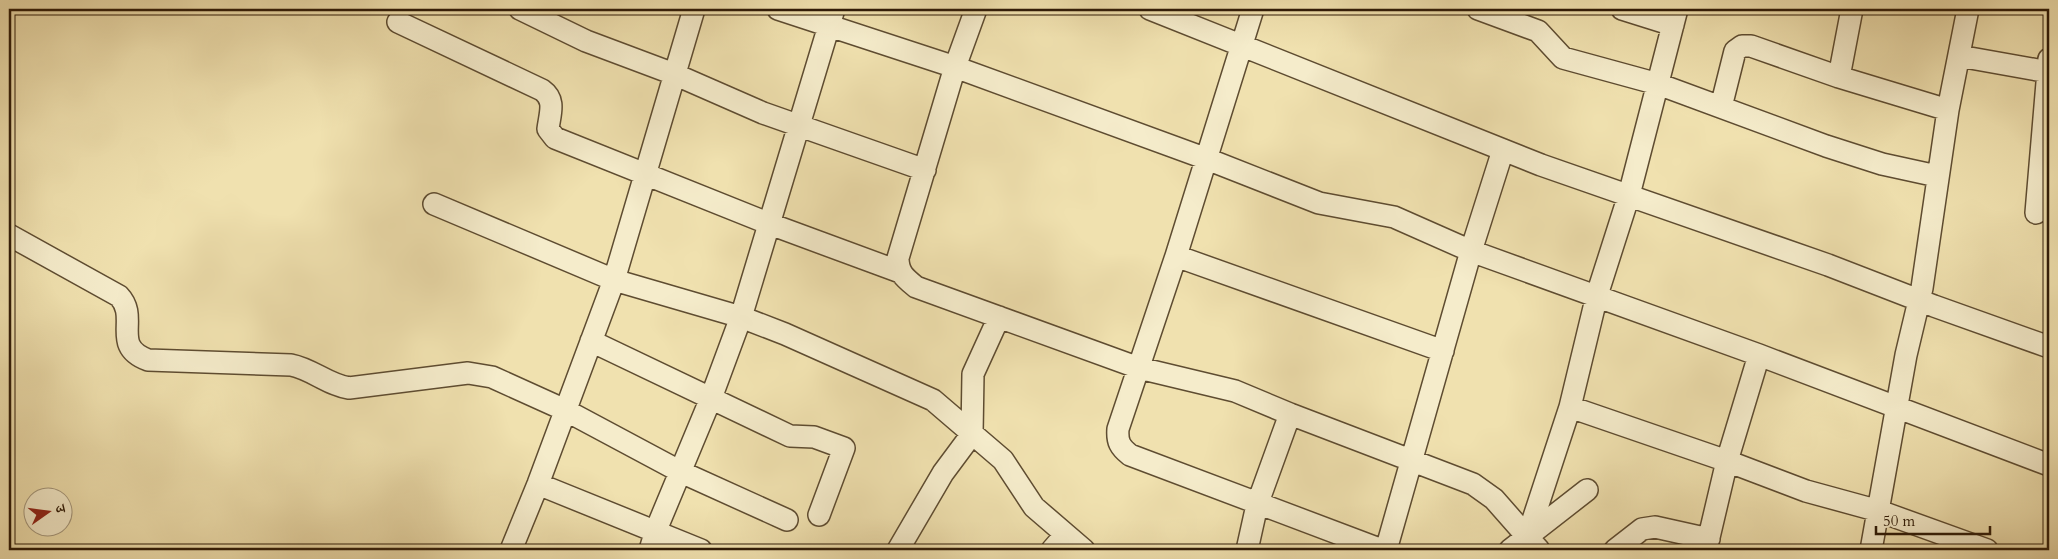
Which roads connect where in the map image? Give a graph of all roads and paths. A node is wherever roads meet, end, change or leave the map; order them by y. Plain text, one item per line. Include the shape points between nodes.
1 (520, 9) edge
2 (694, 9) edge
3 (778, 9) edge
4 (976, 9) edge
5 (1150, 9) edge
6 (1253, 9) edge
7 (1478, 9) edge
8 (1622, 9) edge
9 (1852, 9) edge
10 (1968, 9) edge
11 (1675, 17) edge
12 (831, 18) edge
13 (398, 22) dead end
14 (1242, 46) junction
15 (1959, 56) junction
16 (2049, 67) edge
17 (955, 68) junction
18 (674, 74) junction
19 (1840, 77) junction
20 (1658, 84) junction
21 (1721, 107) junction
22 (1948, 110) junction
23 (800, 125) junction
24 (1503, 150) junction
25 (1207, 159) junction
26 (925, 170) junction
27 (644, 174) junction
28 (1937, 176) junction
29 (1629, 196) junction
30 (434, 204) dead end
31 (2036, 213) dead end
32 (770, 224) junction
33 (9, 234) edge
34 (1471, 251) junction
35 (1176, 256) junction
36 (900, 272) junction
37 (614, 280) junction
38 (1597, 295) junction
39 (1920, 300) junction
40 (999, 317) junction
41 (741, 318) junction
42 (591, 341) junction
43 (2049, 347) edge
44 (1443, 351) junction
45 (1759, 355) junction
46 (1138, 368) junction
47 (711, 398) junction
48 (1570, 407) junction
49 (1897, 408) junction
50 (565, 410) junction
51 (1290, 414) junction
52 (972, 434) junction
53 (1727, 460) junction
54 (1413, 461) junction
55 (2049, 465) edge
56 (681, 472) junction
57 (538, 484) junction
58 (1587, 490) dead end
59 (1257, 505) junction
60 (1879, 511) junction
61 (819, 515) dead end
62 (787, 520) dead end
63 (656, 530) junction
64 (1058, 543) edge
65 (1533, 543) edge
66 (1708, 545) edge
67 (511, 550) edge
68 (650, 550) edge
69 (701, 550) edge
70 (898, 550) edge
71 (1084, 550) edge
72 (1247, 550) edge
73 (1382, 550) edge
74 (1386, 550) edge
75 (1510, 550) edge
76 (1615, 550) edge
77 (1871, 550) edge
78 (1988, 550) edge

1 - 18 street via 586,41
2 - 18 street
3 - 12 street
4 - 17 street
5 - 14 street
6 - 14 street
7 - 20 street via 1538,31 1563,58
8 - 11 street
9 - 19 street
10 - 15 street
11 - 20 street
12 - 17 street
12 - 23 street
13 - 27 street via 542,90 548,94 552,104 550,134
14 - 24 street
14 - 25 street
15 - 16 street
15 - 22 street
16 - 31 street
17 - 25 street
17 - 26 street
18 - 23 street
18 - 27 street
19 - 21 street via 1751,46 1742,46 1735,51
19 - 22 street
20 - 21 street
20 - 29 street
21 - 28 street via 1882,164
22 - 28 street
23 - 26 street
23 - 32 street
24 - 29 street
24 - 34 street
25 - 34 street via 1319,203 1394,217
25 - 35 street
26 - 36 street via 898,258
27 - 32 street
27 - 37 street
28 - 39 street
29 - 38 street
29 - 39 street via 1828,264
30 - 37 street
32 - 36 street
32 - 41 street
33 - 50 street via 119,296 126,307 128,345 137,356 148,360 292,365 349,388 479,374 505,382
34 - 38 street
34 - 44 street
35 - 44 street
35 - 46 street
36 - 40 street via 916,287
37 - 41 street
37 - 42 street
38 - 45 street
38 - 48 street
39 - 43 street
39 - 49 street
40 - 46 street
40 - 52 street via 973,374
41 - 47 street
41 - 52 street via 785,334 933,400
42 - 47 street
42 - 50 street
44 - 54 street
45 - 49 street
45 - 53 street
46 - 51 street via 1235,391
46 - 59 street via 1118,429 1122,448 1130,456
47 - 56 street
47 - 61 street via 790,436 814,437 844,448
48 - 53 street
48 - 65 street
49 - 55 street
49 - 60 street
50 - 56 street
50 - 57 street
51 - 54 street
51 - 59 street
52 - 64 street via 1002,460
52 - 70 street via 943,474
53 - 60 street via 1806,491
53 - 66 street
54 - 65 street via 1473,484 1494,499
54 - 74 street
56 - 62 street
56 - 63 street
57 - 63 street
57 - 67 street
58 - 65 street
59 - 72 street
59 - 73 street
60 - 77 street
60 - 78 street
63 - 68 street
63 - 69 street
64 - 71 street
65 - 75 street
66 - 76 street via 1655,527 1642,528

